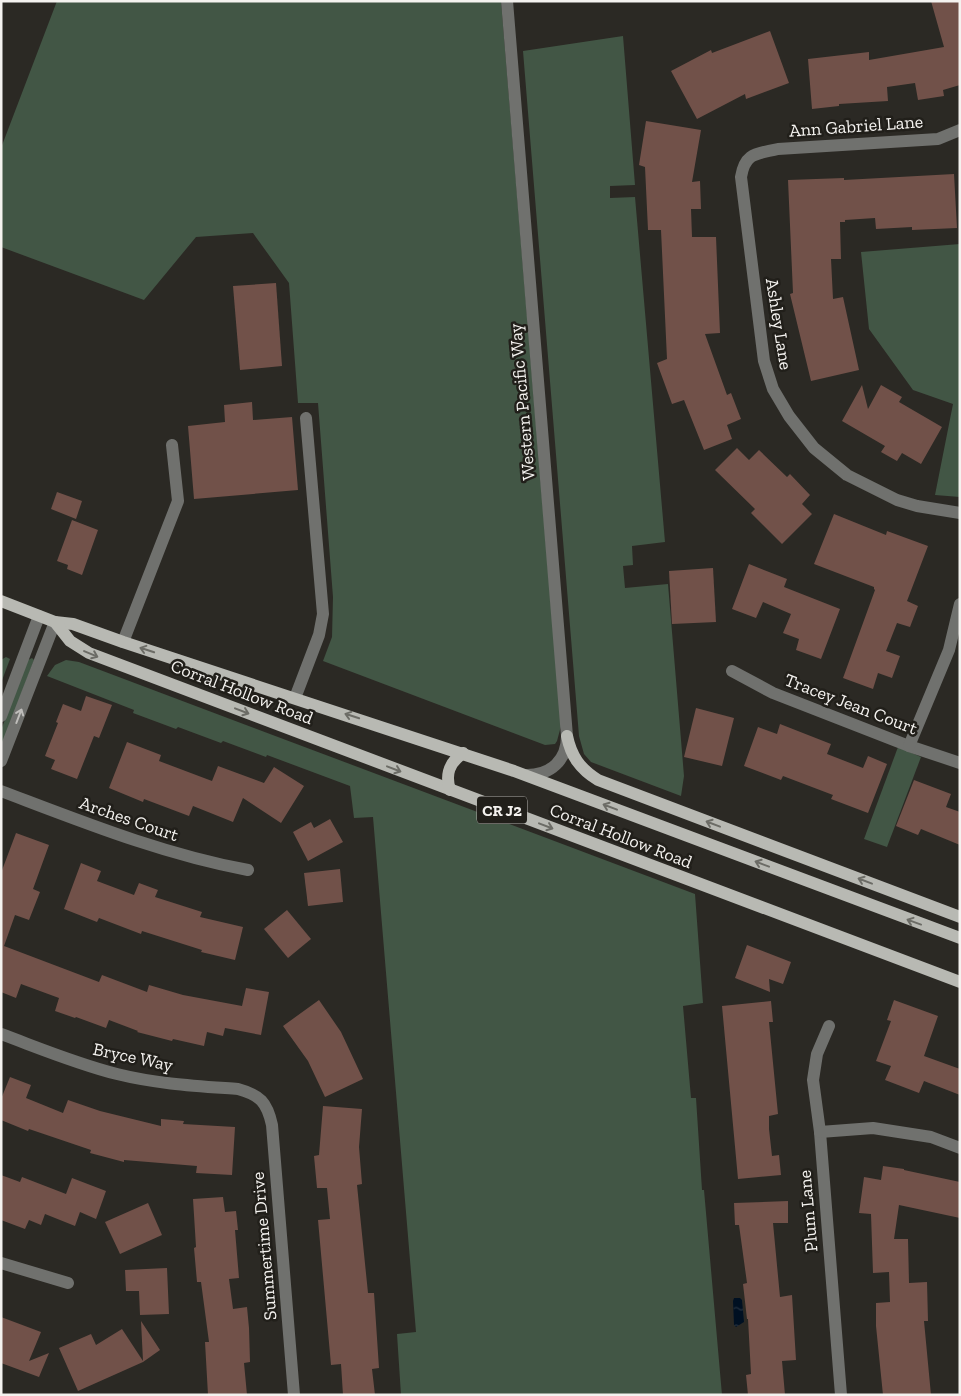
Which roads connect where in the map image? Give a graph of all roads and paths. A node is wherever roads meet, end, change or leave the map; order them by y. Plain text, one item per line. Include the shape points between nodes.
1 (507, 1) edge
2 (960, 130) edge
3 (753, 154) joint
4 (306, 418) dead end
5 (172, 445) dead end
6 (960, 513) edge
7 (1, 601) edge
8 (960, 604) edge
9 (39, 616) junction
10 (55, 622) junction
11 (123, 642) junction
12 (732, 671) dead end
13 (295, 698) junction
14 (1, 716) edge
15 (568, 736) junction
16 (909, 746) junction
17 (463, 753) junction
18 (1, 761) edge
19 (960, 763) edge
20 (526, 775) junction
21 (450, 790) junction
22 (1, 791) edge
23 (248, 870) dead end
24 (960, 917) edge
25 (960, 938) edge
26 (960, 982) edge
27 (829, 1026) dead end
28 (1, 1034) edge
29 (259, 1099) joint
30 (820, 1132) junction
31 (960, 1148) edge
32 (1, 1263) edge
33 (68, 1283) dead end
34 (294, 1395) edge
35 (841, 1395) edge

1 - 15 street, Western Pacific Way
2 - 3 street, Ann Gabriel Lane via 938,138 778,149
3 - 6 street, Ashley Lane via 744,164 742,177 764,361 772,389 814,448 847,475 897,500
4 - 13 street via 322,614 319,635
5 - 11 street via 178,501
7 - 9 main road, Corral Hollow Road / CR J2
8 - 16 street via 949,650
9 - 10 main road, Corral Hollow Road / CR J2
9 - 14 street
10 - 11 main road, Corral Hollow Road / CR J2 via 73,624
18 -> 10 street
10 -> 21 main road, Corral Hollow Road / CR J2 via 70,641 89,653
13 -> 11 main road, Corral Hollow Road / CR J2
12 - 16 street, Tracey Jean Court via 773,693
17 -> 13 main road, Corral Hollow Road / CR J2
15 - 20 street, Western Pacific Way via 565,752 556,765 542,773
24 -> 15 main road via 598,780 574,758
16 - 19 street, Tracey Jean Court
17 - 20 main road, Corral Hollow Road / CR J2
17 - 21 main road via 449,769 447,780
25 -> 20 main road, Corral Hollow Road / CR J2
21 -> 26 main road, Corral Hollow Road / CR J2
22 - 23 street, Arches Court via 127,838
27 - 30 street, Plum Lane via 817,1054 813,1080
28 - 29 street, Bryce Way via 80,1064 118,1074 158,1082 238,1089
29 - 34 street, Summertime Drive via 268,1109 272,1125
30 - 31 street via 873,1128 931,1136
30 - 35 street, Plum Lane
32 - 33 street

